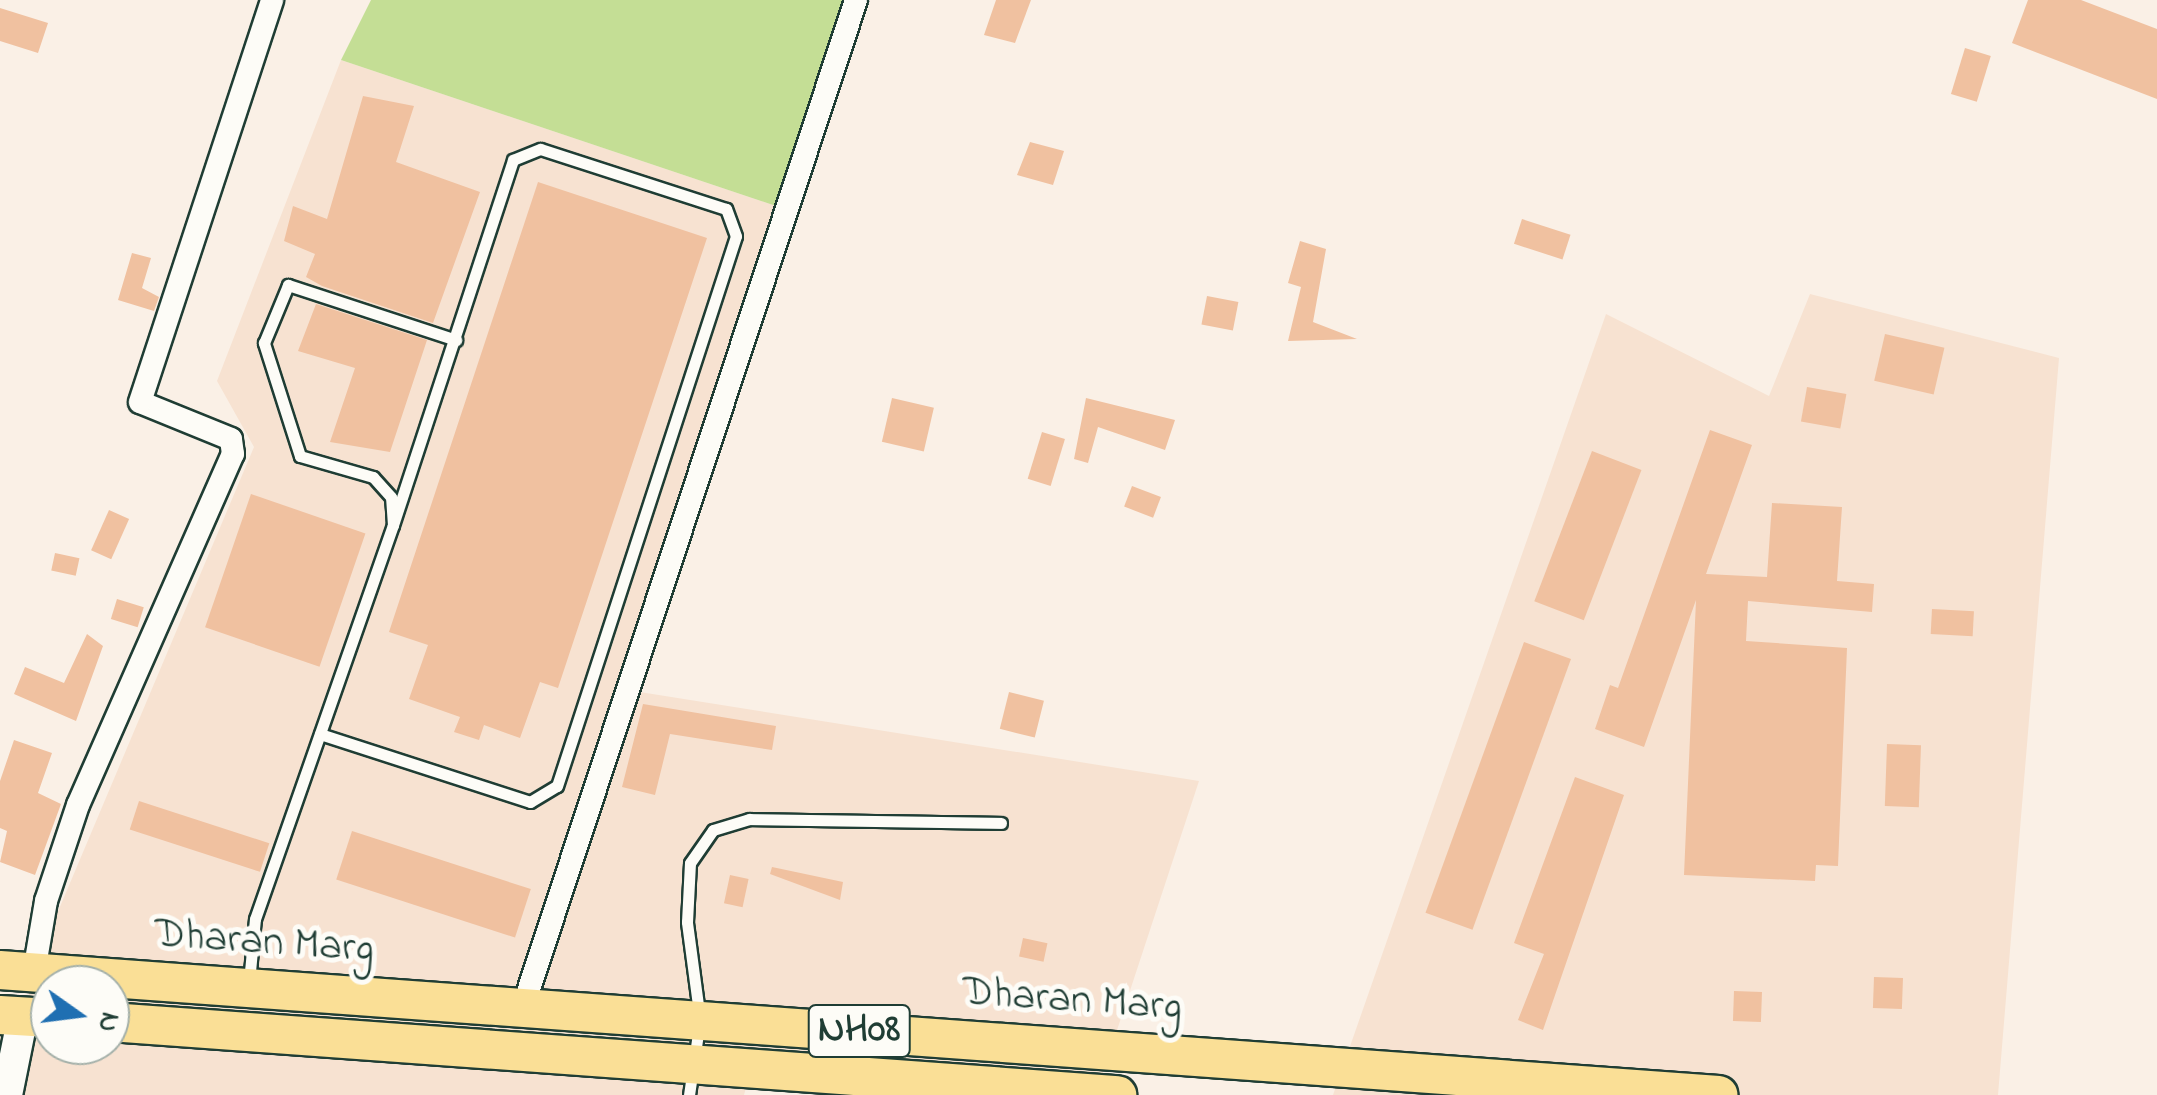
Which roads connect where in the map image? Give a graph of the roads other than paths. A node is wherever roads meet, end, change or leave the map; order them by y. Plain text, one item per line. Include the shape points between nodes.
1 (272, 0) edge
2 (856, 0) edge
3 (456, 340) junction
4 (393, 525) junction
5 (320, 734) junction
6 (1001, 823) dead end
7 (17, 971) edge
8 (249, 987) junction
9 (524, 1007) junction
10 (24, 1016) edge
11 (700, 1020) junction
12 (130, 1024) edge
13 (693, 1080) edge
14 (7, 1095) edge
15 (1116, 1095) edge
16 (1718, 1095) edge

1 - 7 street via 140,402 230,439 233,454 78,804
2 - 9 street
3 - 4 lane
3 - 4 lane via 288,284 264,343 300,456 373,477 391,498
3 - 5 lane via 513,160 524,150 726,209 735,220 557,786 530,802
4 - 5 lane
5 - 8 lane via 255,920
6 - 11 lane via 749,819 713,830 690,863 687,922
7 - 8 main road, Dharan Marg / NH08
8 - 9 main road, Dharan Marg / NH08
9 - 11 main road, Dharan Marg / NH08
10 - 14 street
11 - 13 lane
11 - 16 main road, Dharan Marg / NH08
12 - 13 main road, NH08
13 - 15 main road, NH08

